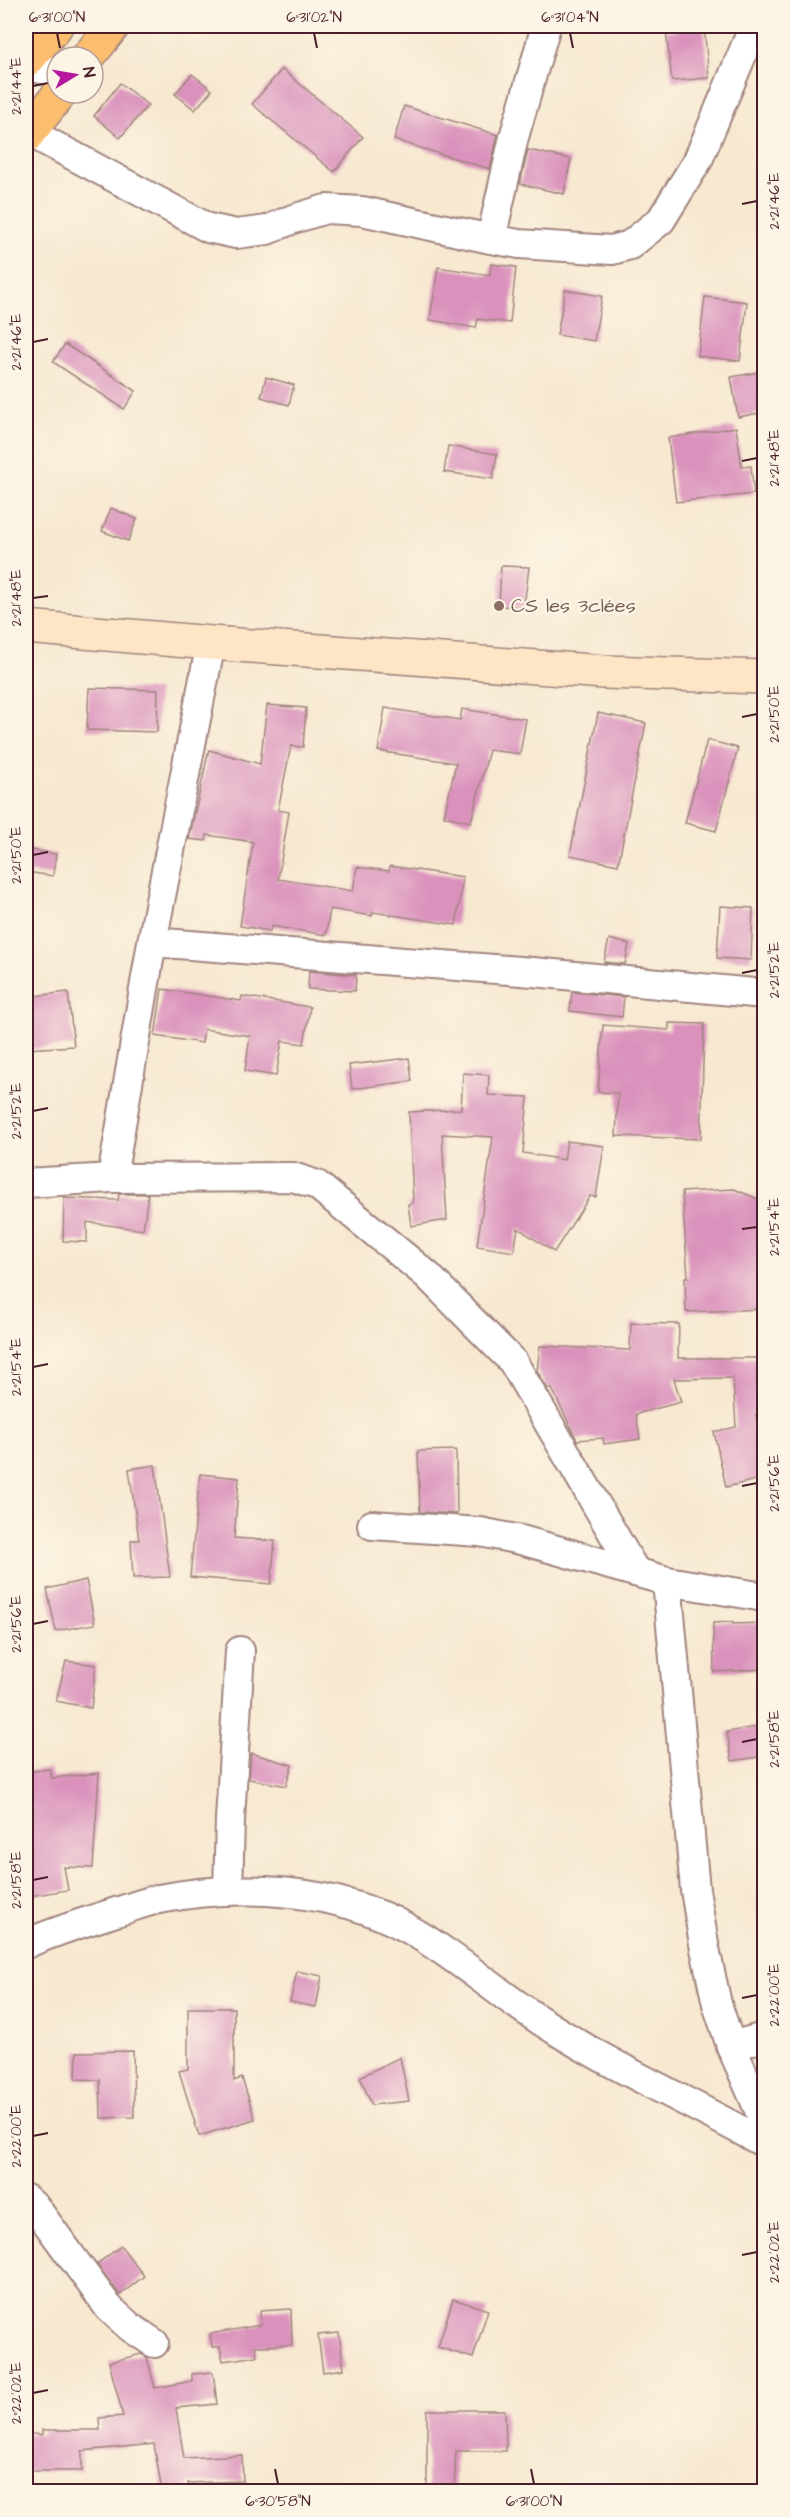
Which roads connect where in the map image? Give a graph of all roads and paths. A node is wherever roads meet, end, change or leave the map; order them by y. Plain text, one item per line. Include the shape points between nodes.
1 (56, 26) edge
2 (113, 26) edge
3 (546, 26) edge
4 (754, 26) edge
5 (98, 45) edge
6 (26, 64) edge
7 (45, 69) edge
8 (50, 105) edge
9 (27, 134) edge
10 (491, 239) junction
11 (26, 627) edge
12 (211, 644) junction
13 (765, 677) edge
14 (152, 942) junction
15 (765, 994) edge
16 (112, 1178) junction
17 (26, 1183) edge
18 (372, 1525) dead end
19 (635, 1571) junction
20 (668, 1581) junction
21 (765, 1597) edge
22 (240, 1651) dead end
23 (228, 1891) junction
24 (26, 1944) edge
25 (765, 2037) edge
26 (731, 2046) junction
27 (765, 2121) edge
28 (765, 2143) edge
29 (26, 2199) edge
30 (154, 2343) dead end

1 - 6 highway
2 - 5 highway
3 - 10 street via 514,137
4 - 10 street via 698,160 661,220 630,245 612,250
6 - 7 street
8 - 9 highway
9 - 10 street via 208,228 236,234 267,230 326,209 362,211
11 - 12 main road
12 - 13 main road via 604,672
12 - 14 street
14 - 15 street
14 - 16 street
16 - 17 street
16 - 19 street via 293,1177 317,1185 427,1275 513,1362
18 - 19 street via 480,1532
19 - 20 street
20 - 21 street
20 - 26 street via 695,1890 717,2004
22 - 23 street
23 - 24 street via 158,1899
23 - 28 street via 296,1894 381,1916 407,1928 548,2026
25 - 26 street
26 - 27 street
29 - 30 street via 109,2308

